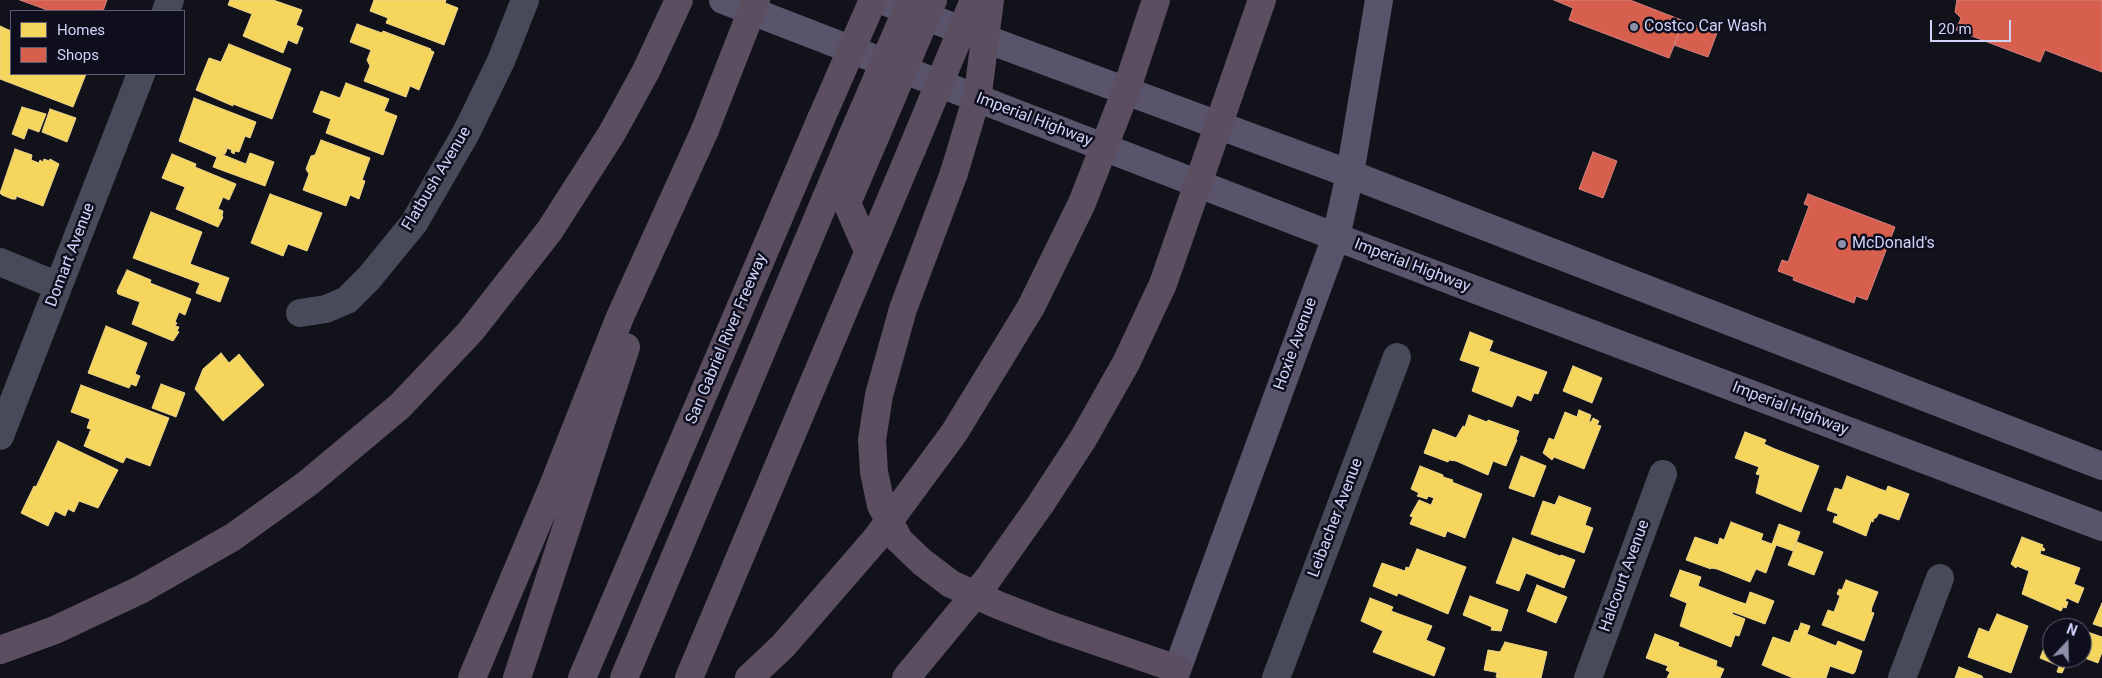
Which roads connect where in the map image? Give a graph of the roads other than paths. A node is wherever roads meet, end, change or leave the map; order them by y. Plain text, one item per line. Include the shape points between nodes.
1 (525, 0) edge
2 (679, 0) edge
3 (723, 0) edge
4 (756, 0) edge
5 (872, 0) edge
6 (881, 0) edge
7 (912, 0) edge
8 (933, 0) edge
9 (974, 0) edge
10 (990, 0) edge
11 (1156, 0) edge
12 (1262, 0) edge
13 (1379, 0) edge
14 (141, 75) edge
15 (705, 130) junction
16 (865, 135) junction
17 (1350, 174) junction
18 (1336, 237) junction
19 (868, 251) junction
20 (0, 262) edge
21 (58, 286) junction
22 (300, 313) dead end
23 (1397, 358) dead end
24 (0, 436) edge
25 (2102, 466) edge
26 (1663, 474) dead end
27 (2102, 527) edge
28 (1940, 578) dead end
29 (0, 650) edge
30 (1175, 674) edge
31 (472, 678) edge
32 (517, 678) edge
33 (582, 678) edge
34 (624, 678) edge
35 (689, 678) edge
36 (749, 678) edge
37 (906, 678) edge
38 (1276, 678) edge
39 (1588, 678) edge
40 (1902, 678) edge

1 - 22 street, Flatbush Avenue via 501,61 466,133 414,223 347,300 326,309
2 - 29 highway via 612,133 550,230 470,332 400,406 308,483 233,537 140,590 56,630
3 - 18 main road, Imperial Highway
4 - 15 highway, bridge
5 - 33 highway, San Gabriel River Freeway, bridge
6 - 17 main road
7 - 16 highway, bridge
8 - 16 highway, bridge
9 - 19 highway, bridge
10 - 30 highway, bridge via 978,93 954,173 904,309 879,395 872,440 881,505 899,540 951,584
11 - 36 highway, bridge via 1127,88 1082,203 1026,315 954,433 875,540 782,646
12 - 37 highway, bridge via 1162,284 1126,363 1083,439 1035,512 987,580
13 - 17 main road, Hoxie Avenue
14 - 21 street, Domart Avenue
15 - 31 highway via 620,317
15 - 32 highway via 634,322
16 - 19 highway via 848,203
16 - 34 highway
17 - 18 main road, Hoxie Avenue
17 - 25 main road
18 - 27 main road, Imperial Highway
18 - 30 main road, Hoxie Avenue
19 - 35 highway
20 - 21 street
21 - 24 street, Domart Avenue
23 - 38 street, Leibacher Avenue
26 - 39 street, Halcourt Avenue
28 - 40 street

